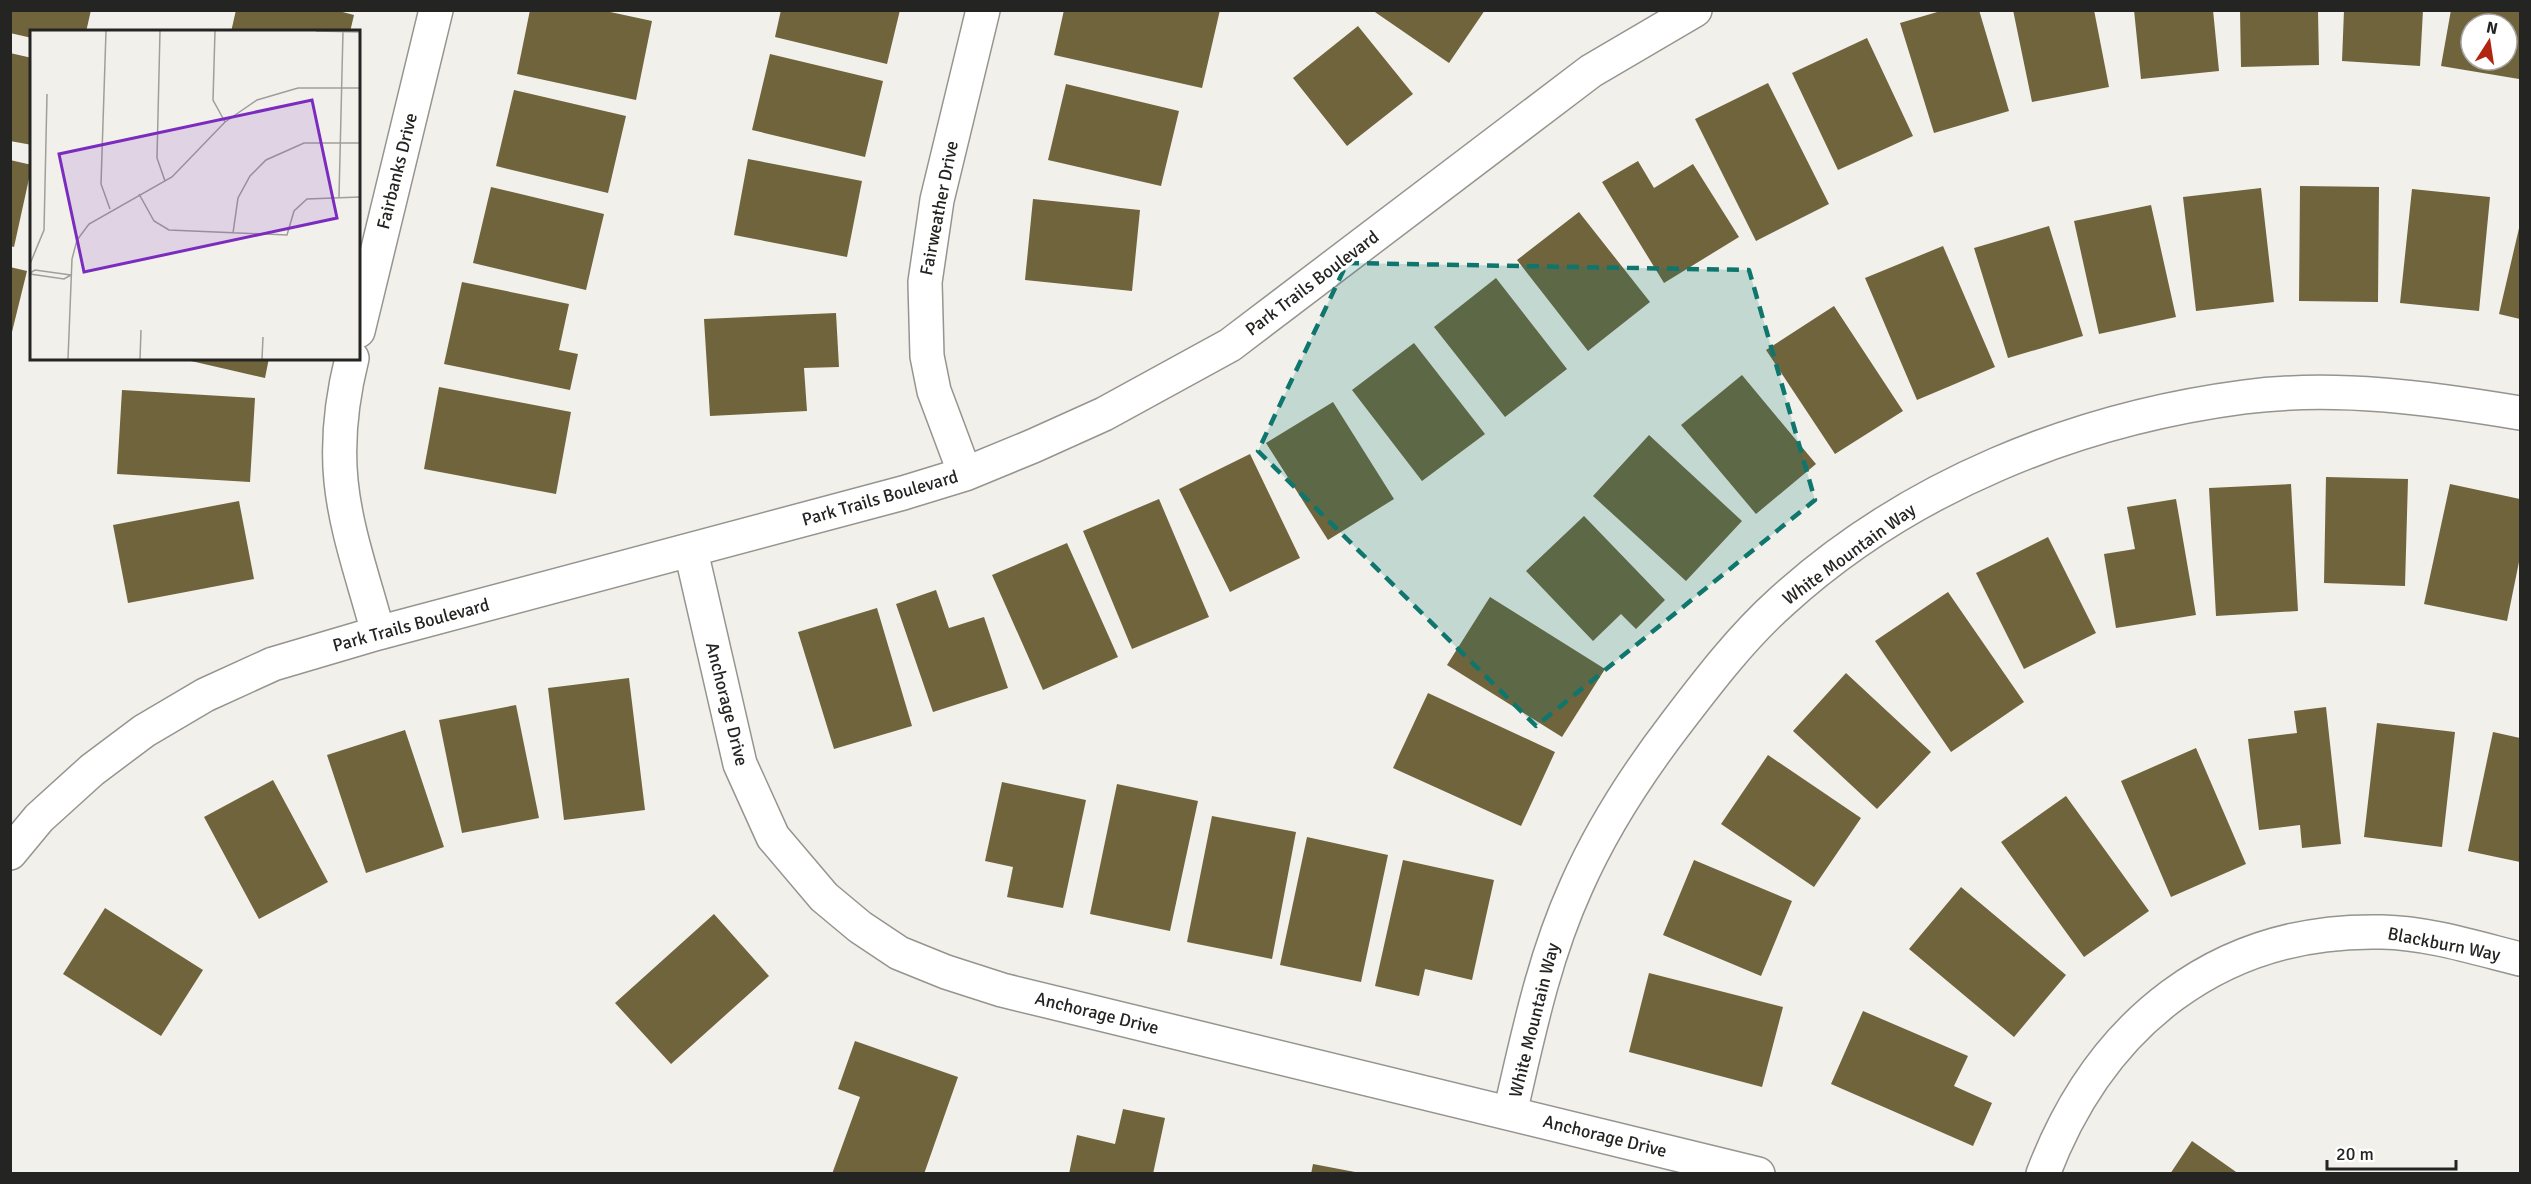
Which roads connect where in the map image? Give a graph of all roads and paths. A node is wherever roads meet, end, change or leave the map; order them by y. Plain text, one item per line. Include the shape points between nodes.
1 (436, 10) edge
2 (983, 10) edge
3 (1695, 10) edge
4 (1653, 20) edge
5 (360, 323) edge
6 (352, 360) edge
7 (2520, 413) edge
8 (965, 474) junction
9 (691, 550) junction
10 (378, 633) junction
11 (10, 853) edge
12 (2520, 959) edge
13 (1510, 1113) junction
14 (1758, 1173) edge
15 (2043, 1173) edge

1 - 5 street, Fairbanks Drive
2 - 8 street, Fairweather Drive via 937,201 925,282 927,356 934,392
3 - 4 street, Park Trails Boulevard
4 - 8 street, Park Trails Boulevard via 1230,345 1104,414
6 - 10 street via 342,408 341,480
7 - 13 street, White Mountain Way via 2426,398 2369,394 2246,397 2189,407 2131,419 2021,454 1916,504 1864,538 1782,601 1743,640 1627,790 1590,858 1556,934
8 - 9 street, Park Trails Boulevard
9 - 10 street, Park Trails Boulevard
9 - 13 street, Anchorage Drive via 729,723 754,798 773,837 799,870 860,927 899,953 1002,990
10 - 11 street, Park Trails Boulevard via 273,664 205,695 144,731 39,818
12 - 15 street, Blackburn Way via 2427,937 2384,932 2332,933 2287,941 2243,955 2165,999 2134,1026 2086,1089
13 - 14 street, Anchorage Drive

